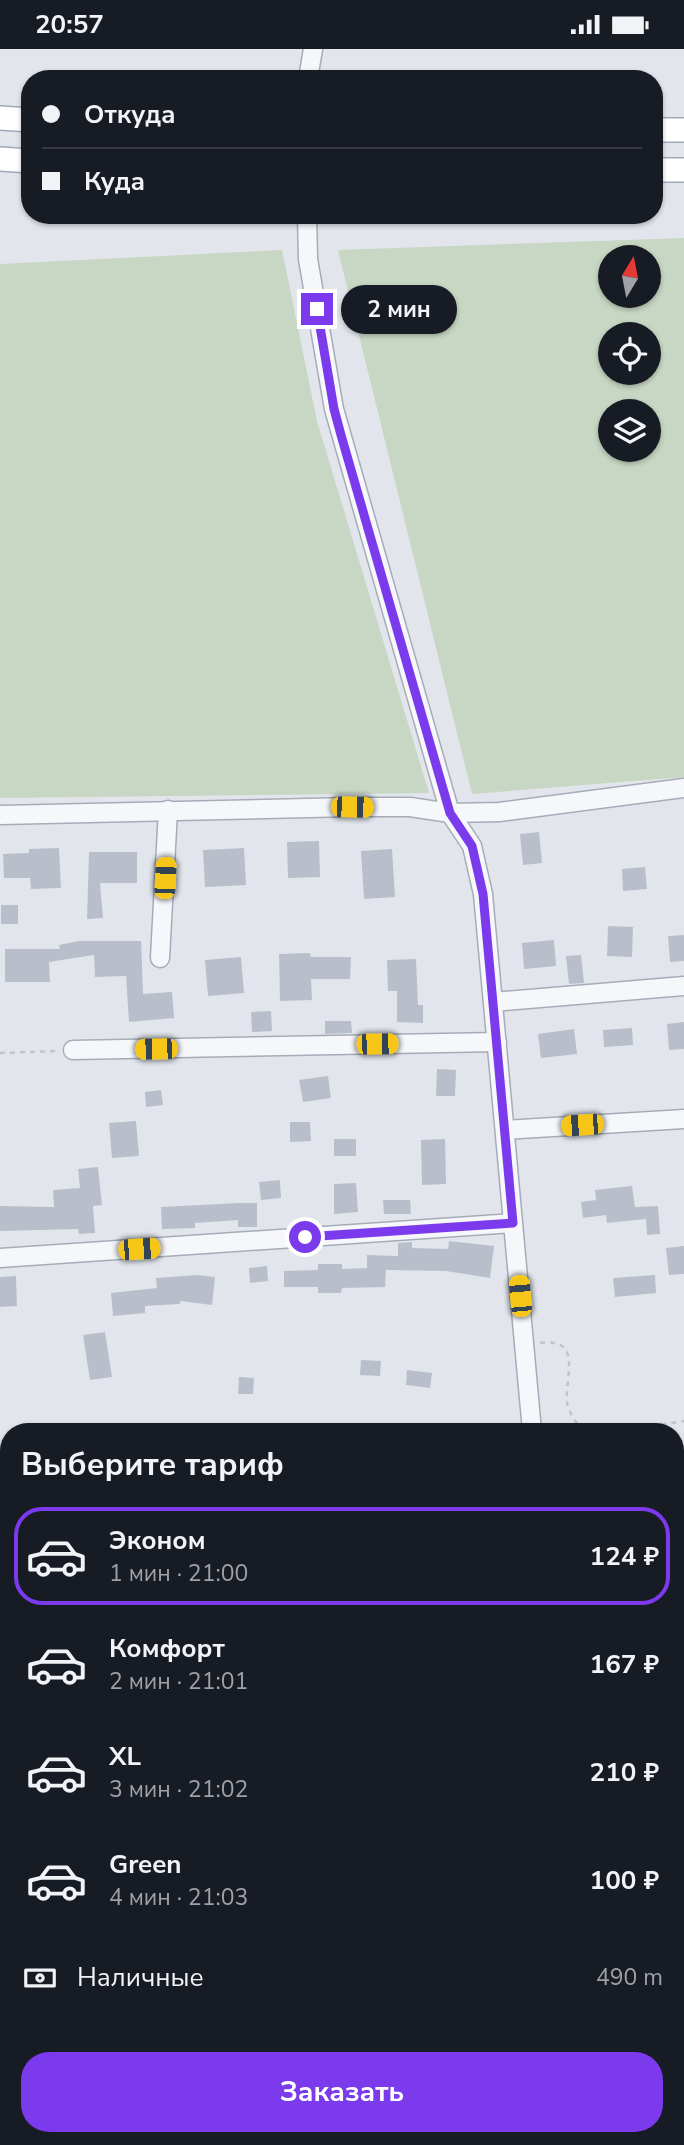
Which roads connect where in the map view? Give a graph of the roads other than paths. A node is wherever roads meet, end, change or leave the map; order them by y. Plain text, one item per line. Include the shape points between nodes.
1 (313, 49) edge
2 (310, 70) edge
3 (0, 117) edge
4 (21, 119) edge
5 (663, 129) edge
6 (684, 130) edge
7 (0, 159) edge
8 (21, 160) edge
9 (663, 170) edge
10 (684, 170) edge
11 (307, 224) edge
12 (684, 788) edge
13 (168, 810) junction
14 (450, 813) junction
15 (0, 814) edge
16 (160, 958) dead end
17 (684, 986) edge
18 (493, 1002) junction
19 (497, 1041) junction
20 (73, 1050) road end
21 (684, 1119) edge
22 (505, 1130) junction
23 (513, 1223) junction
24 (0, 1258) edge
25 (530, 1423) edge

1 - 2 street
3 - 4 main road
5 - 6 main road
7 - 8 main road
9 - 10 main road
11 - 14 street via 308,259 334,409
12 - 14 street via 499,812
13 - 14 street via 410,807
13 - 15 street
13 - 16 street
14 - 18 street via 472,846 483,894
17 - 18 street
18 - 19 street
19 - 20 street
19 - 22 street
21 - 22 street
22 - 23 street
23 - 24 street
23 - 25 street

